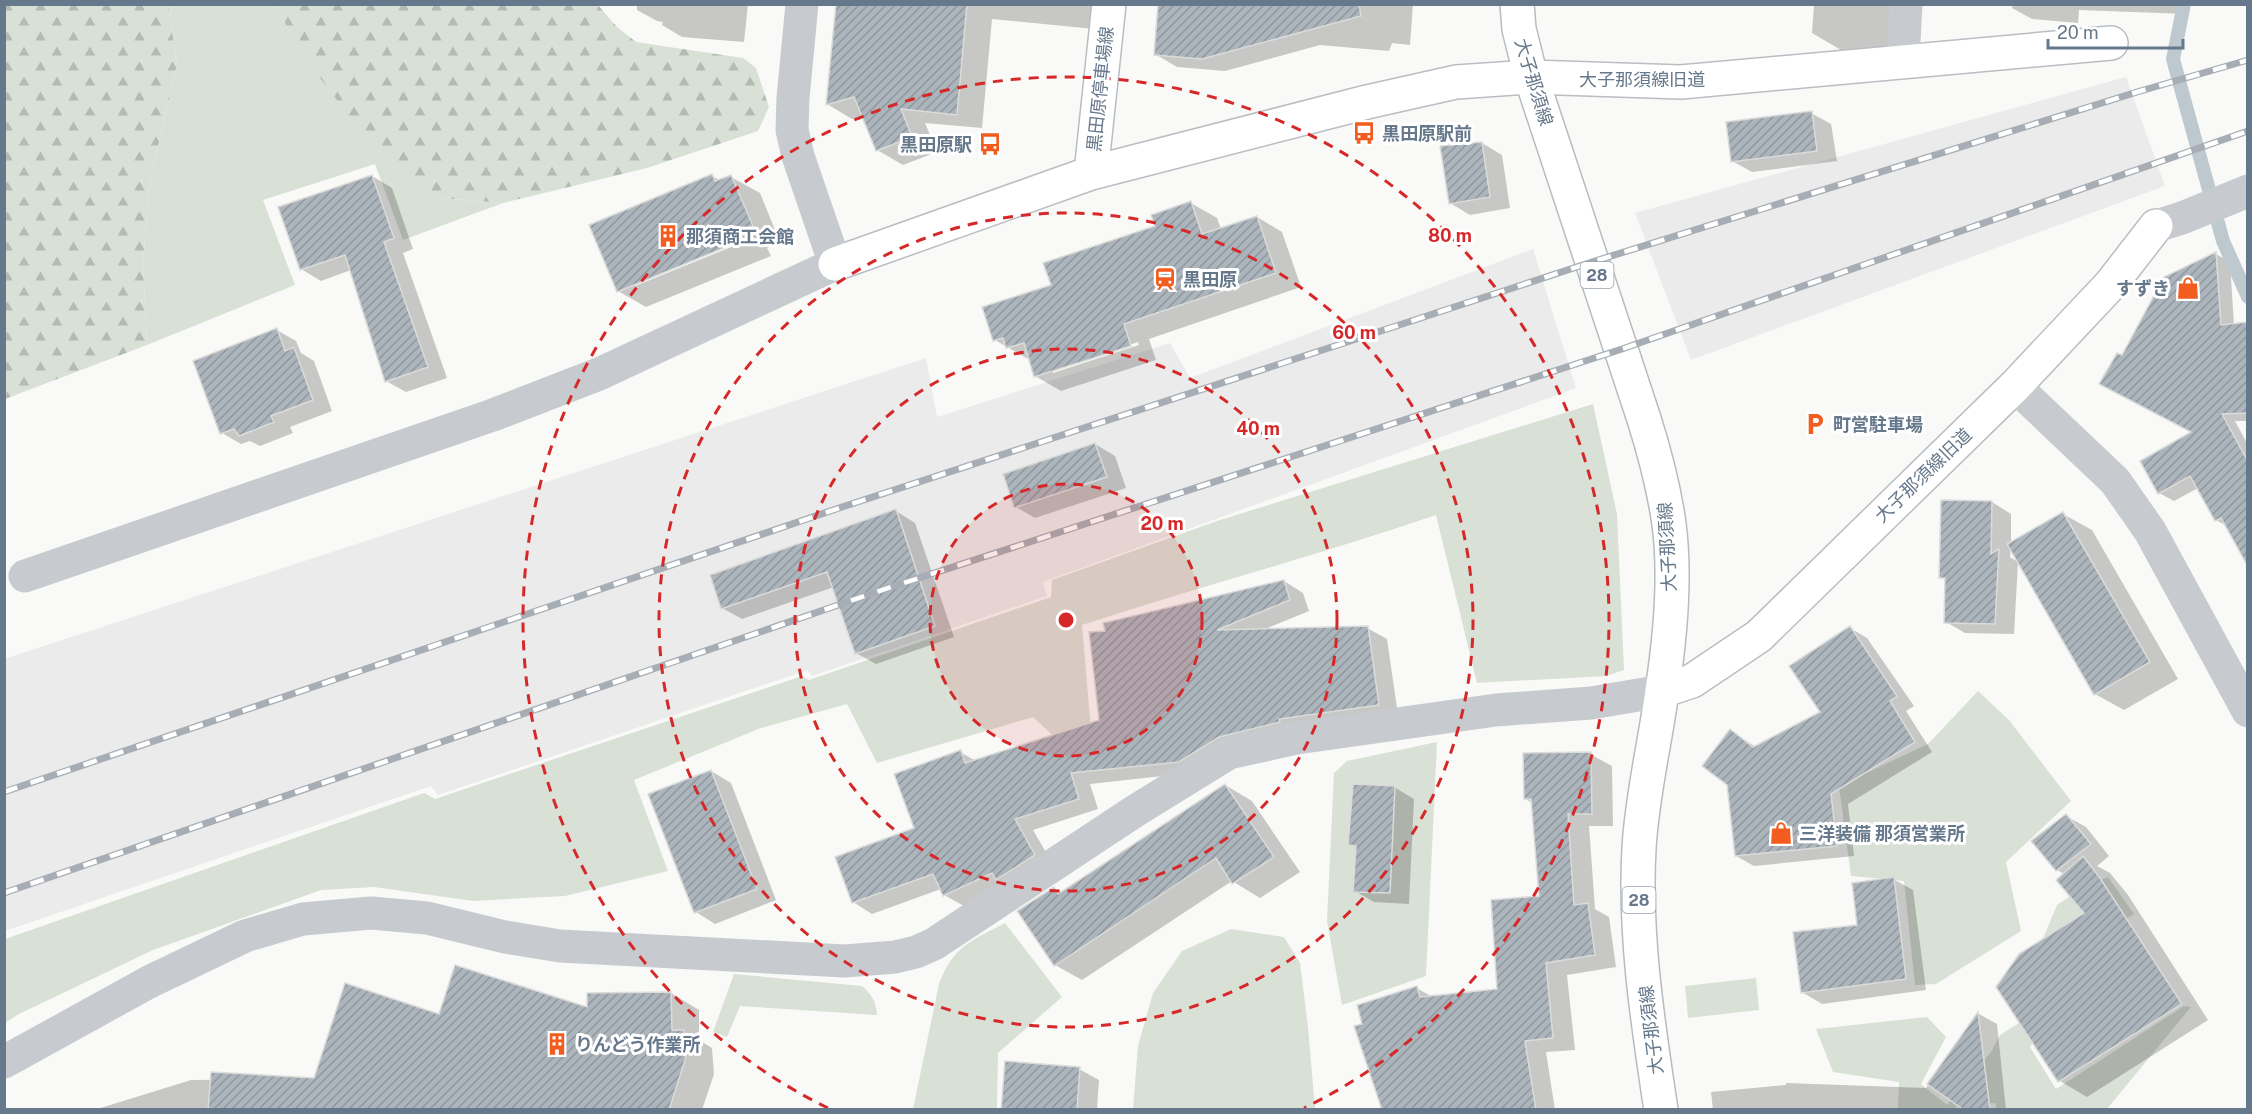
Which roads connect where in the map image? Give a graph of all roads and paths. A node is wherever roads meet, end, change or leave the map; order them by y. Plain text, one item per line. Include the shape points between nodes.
1 (802, 4) edge
2 (1109, 4) edge
3 (1517, 4) edge
4 (1906, 4) edge
5 (2110, 43) dead end
6 (1903, 62) junction
7 (1531, 77) junction
8 (1091, 173) junction
9 (2244, 193) edge
10 (835, 264) junction
11 (2015, 386) junction
12 (25, 576) dead end
13 (1662, 691) junction
14 (2247, 711) edge
15 (4, 1062) edge
16 (1661, 1110) edge

1 - 10 street via 792,130
2 - 8 street, 黒田原停車場線
3 - 7 street, 大子那須線 / 28
4 - 6 street
5 - 6 street, 大子那須線旧道
6 - 7 street, 大子那須線旧道 via 1681,82
7 - 8 street, 大子那須線旧道 via 1456,82
7 - 13 street, 大子那須線 / 28 via 1660,474 1670,527 1671,581
8 - 10 street, 大子那須線旧道
9 - 11 street, 大子那須線旧道 via 2169,222
10 - 12 street via 599,374 525,403
11 - 13 street, 大子那須線旧道 via 1759,636 1692,681
11 - 14 street via 2115,481 2150,531
13 - 15 street via 1297,738 1229,753 934,944 895,957 845,961 560,946 427,918 371,913 303,919 234,941 149,982
13 - 16 street, 大子那須線 / 28 via 1642,806 1639,894 1650,1033

